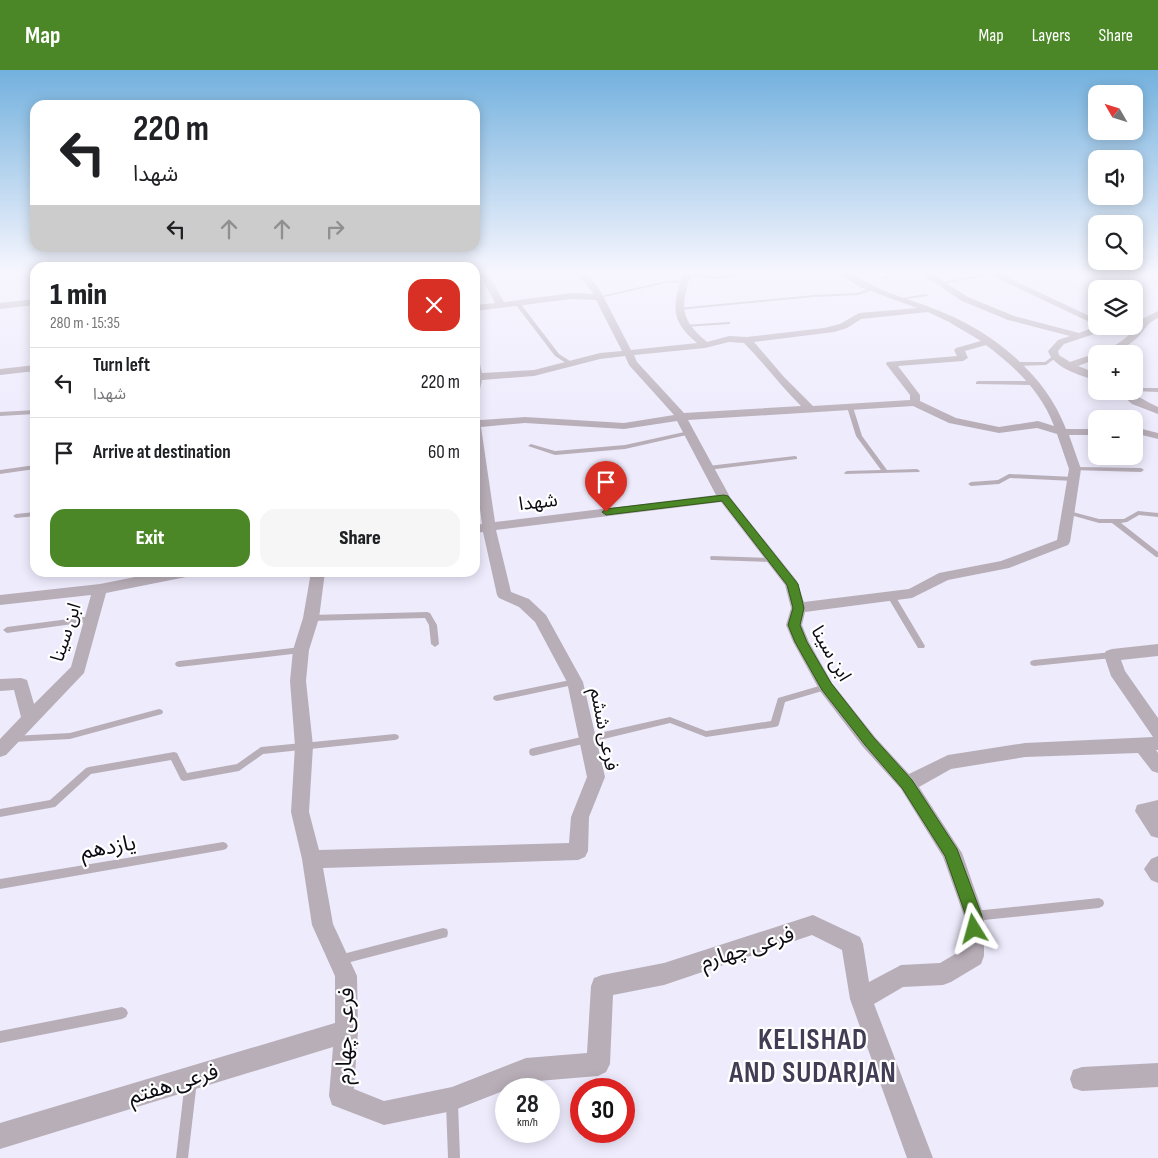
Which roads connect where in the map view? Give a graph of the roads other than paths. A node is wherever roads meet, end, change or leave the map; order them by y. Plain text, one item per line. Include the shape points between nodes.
1 (532, 323) edge
2 (612, 323) edge
3 (683, 323) edge
4 (728, 323) dead end
5 (849, 323) edge
6 (955, 323) edge
7 (1030, 323) edge
8 (685, 326) junction
9 (1088, 330) edge
10 (1077, 335) junction
11 (1135, 335) edge
12 (747, 340) junction
13 (988, 342) junction
14 (705, 345) junction
15 (1120, 345) edge
16 (627, 353) junction
17 (1055, 357) junction
18 (1088, 359) edge
19 (570, 364) junction
20 (1015, 364) junction
21 (1069, 366) junction
22 (30, 369) edge
23 (0, 372) edge
24 (1088, 374) edge
25 (480, 377) edge
26 (978, 383) dead end
27 (1033, 383) junction
28 (1143, 390) edge
29 (1158, 390) edge
30 (1134, 400) edge
31 (915, 403) junction
32 (850, 407) junction
33 (810, 409) junction
34 (1158, 411) edge
35 (30, 412) edge
36 (0, 414) edge
37 (681, 417) junction
38 (480, 422) edge
39 (1061, 432) junction
40 (1088, 432) edge
41 (1143, 432) edge
42 (689, 433) junction
43 (1158, 436) edge
44 (530, 446) dead end
45 (795, 458) dead end
46 (30, 467) edge
47 (708, 468) junction
48 (917, 470) dead end
49 (1140, 470) dead end
50 (885, 471) junction
51 (0, 472) edge
52 (847, 473) dead end
53 (1075, 474) junction
54 (971, 484) dead end
55 (480, 498) edge
56 (724, 498) junction
57 (1070, 513) junction
58 (30, 515) edge
59 (1158, 515) edge
60 (16, 516) dead end
61 (1114, 521) junction
62 (482, 528) edge
63 (1158, 555) edge
64 (713, 558) dead end
65 (772, 560) junction
66 (158, 577) edge
67 (317, 577) edge
68 (100, 589) junction
69 (892, 596) junction
70 (0, 600) edge
71 (798, 608) junction
72 (311, 618) junction
73 (92, 619) junction
74 (7, 630) dead end
75 (435, 644) dead end
76 (920, 646) dead end
77 (301, 650) junction
78 (1158, 650) edge
79 (1112, 655) junction
80 (1034, 663) dead end
81 (179, 664) dead end
82 (575, 682) junction
83 (0, 685) edge
84 (826, 687) junction
85 (497, 698) dead end
86 (159, 712) dead end
87 (30, 719) junction
88 (1158, 732) edge
89 (395, 737) dead end
90 (588, 738) junction
91 (6, 744) edge
92 (1151, 744) edge
93 (304, 746) junction
94 (533, 752) dead end
95 (1158, 766) edge
96 (907, 784) junction
97 (1158, 808) edge
98 (0, 812) edge
99 (1158, 830) edge
100 (223, 846) dead end
101 (312, 858) junction
102 (1158, 865) edge
103 (1158, 874) edge
104 (0, 884) edge
105 (1099, 903) dead end
106 (974, 916) junction
107 (443, 933) dead end
108 (339, 960) junction
109 (861, 999) junction
110 (122, 1013) dead end
111 (346, 1030) junction
112 (0, 1037) edge
113 (1158, 1075) edge
114 (191, 1078) junction
115 (1082, 1078) dead end
116 (452, 1099) junction
117 (0, 1136) edge
118 (182, 1158) edge
119 (454, 1158) edge
120 (920, 1158) edge

1 - 19 lane via 557,355
2 - 16 street, ابن سینا
3 - 8 street
4 - 8 lane
5 - 12 street via 821,331
6 - 13 street
7 - 10 street
8 - 14 street
9 - 10 street
10 - 17 street via 1061,342 1053,351
11 - 15 street
12 - 14 street
12 - 33 street
13 - 20 street
13 - 31 street via 959,350 963,358 891,364 916,395
14 - 16 street
16 - 19 street
16 - 37 street, ابن سینا
17 - 20 lane via 1046,363
17 - 21 street
18 - 21 street
19 - 25 street via 534,373
20 - 27 street
21 - 24 street
22 - 23 street
26 - 27 lane
27 - 39 street via 1050,405
28 - 29 lane
30 - 34 street
31 - 32 street
31 - 39 street via 953,421 999,430 1038,424
32 - 33 street
32 - 50 lane via 860,436
33 - 37 street
35 - 36 lane
37 - 38 street via 624,426 525,420
37 - 42 street, ابن سینا
39 - 40 street
39 - 53 street
41 - 43 street
42 - 44 lane via 625,448 555,454
42 - 47 street, ابن سینا
45 - 47 lane
46 - 51 lane
47 - 56 street, ابن سینا
48 - 50 lane
49 - 53 lane
50 - 52 lane
53 - 54 lane via 1008,476 999,482
53 - 57 street
55 - 62 street
56 - 62 street, شهدا
56 - 65 street, ابن سینا
57 - 61 lane via 1099,521
57 - 69 street via 1063,542 1004,565 944,576 912,593
58 - 60 lane
59 - 61 lane via 1138,513 1125,521
61 - 63 lane
62 - 82 street, فرعی ششم via 504,595 524,603 541,618
64 - 65 lane
65 - 71 street, ابن سینا via 792,584
66 - 68 street
67 - 72 street, فرعی چهارم
68 - 70 street
68 - 73 street, ابن سینا
69 - 71 street
69 - 76 lane
71 - 84 street, ابن سینا via 794,625
72 - 75 lane via 427,616 433,625
72 - 77 street, فرعی چهارم
73 - 74 lane
73 - 87 street, ابن سینا via 78,670
77 - 81 lane
77 - 93 street, فرعی چهارم via 298,681
78 - 79 street
79 - 80 lane
79 - 88 street via 1117,672
82 - 85 lane
82 - 90 street, فرعی ششم
83 - 87 street via 21,684
84 - 90 lane via 781,700 775,724 706,734 670,720
84 - 96 street, ابن سینا
86 - 91 lane via 70,736
87 - 91 street, ابن سینا
89 - 93 lane
90 - 94 lane
90 - 101 street, فرعی ششم via 596,777 580,816 578,851
92 - 95 street
92 - 96 street via 1025,750 948,762
93 - 98 lane via 261,751 239,767 184,778 174,756 89,771 52,804
93 - 101 street, فرعی چهارم via 300,812
96 - 106 street, ابن سینا via 952,853
97 - 99 street via 1144,811
100 - 104 lane, یازدهم
101 - 108 street, فرعی چهارم via 324,925
102 - 103 street via 1154,869
105 - 106 lane
106 - 109 street, ابن سینا via 973,956 943,974 901,976
107 - 108 lane
108 - 111 street, فرعی چهارم via 346,976
109 - 116 street, فرعی چهارم via 852,944 813,925 664,974 602,986 598,1064 526,1070
109 - 120 street, فرعی چهارم
110 - 112 lane
111 - 114 street, فرعی هفتم
111 - 116 street, فرعی چهارم via 341,1096 384,1114
113 - 115 street
114 - 117 street, فرعی هفتم
114 - 118 lane
116 - 119 lane

